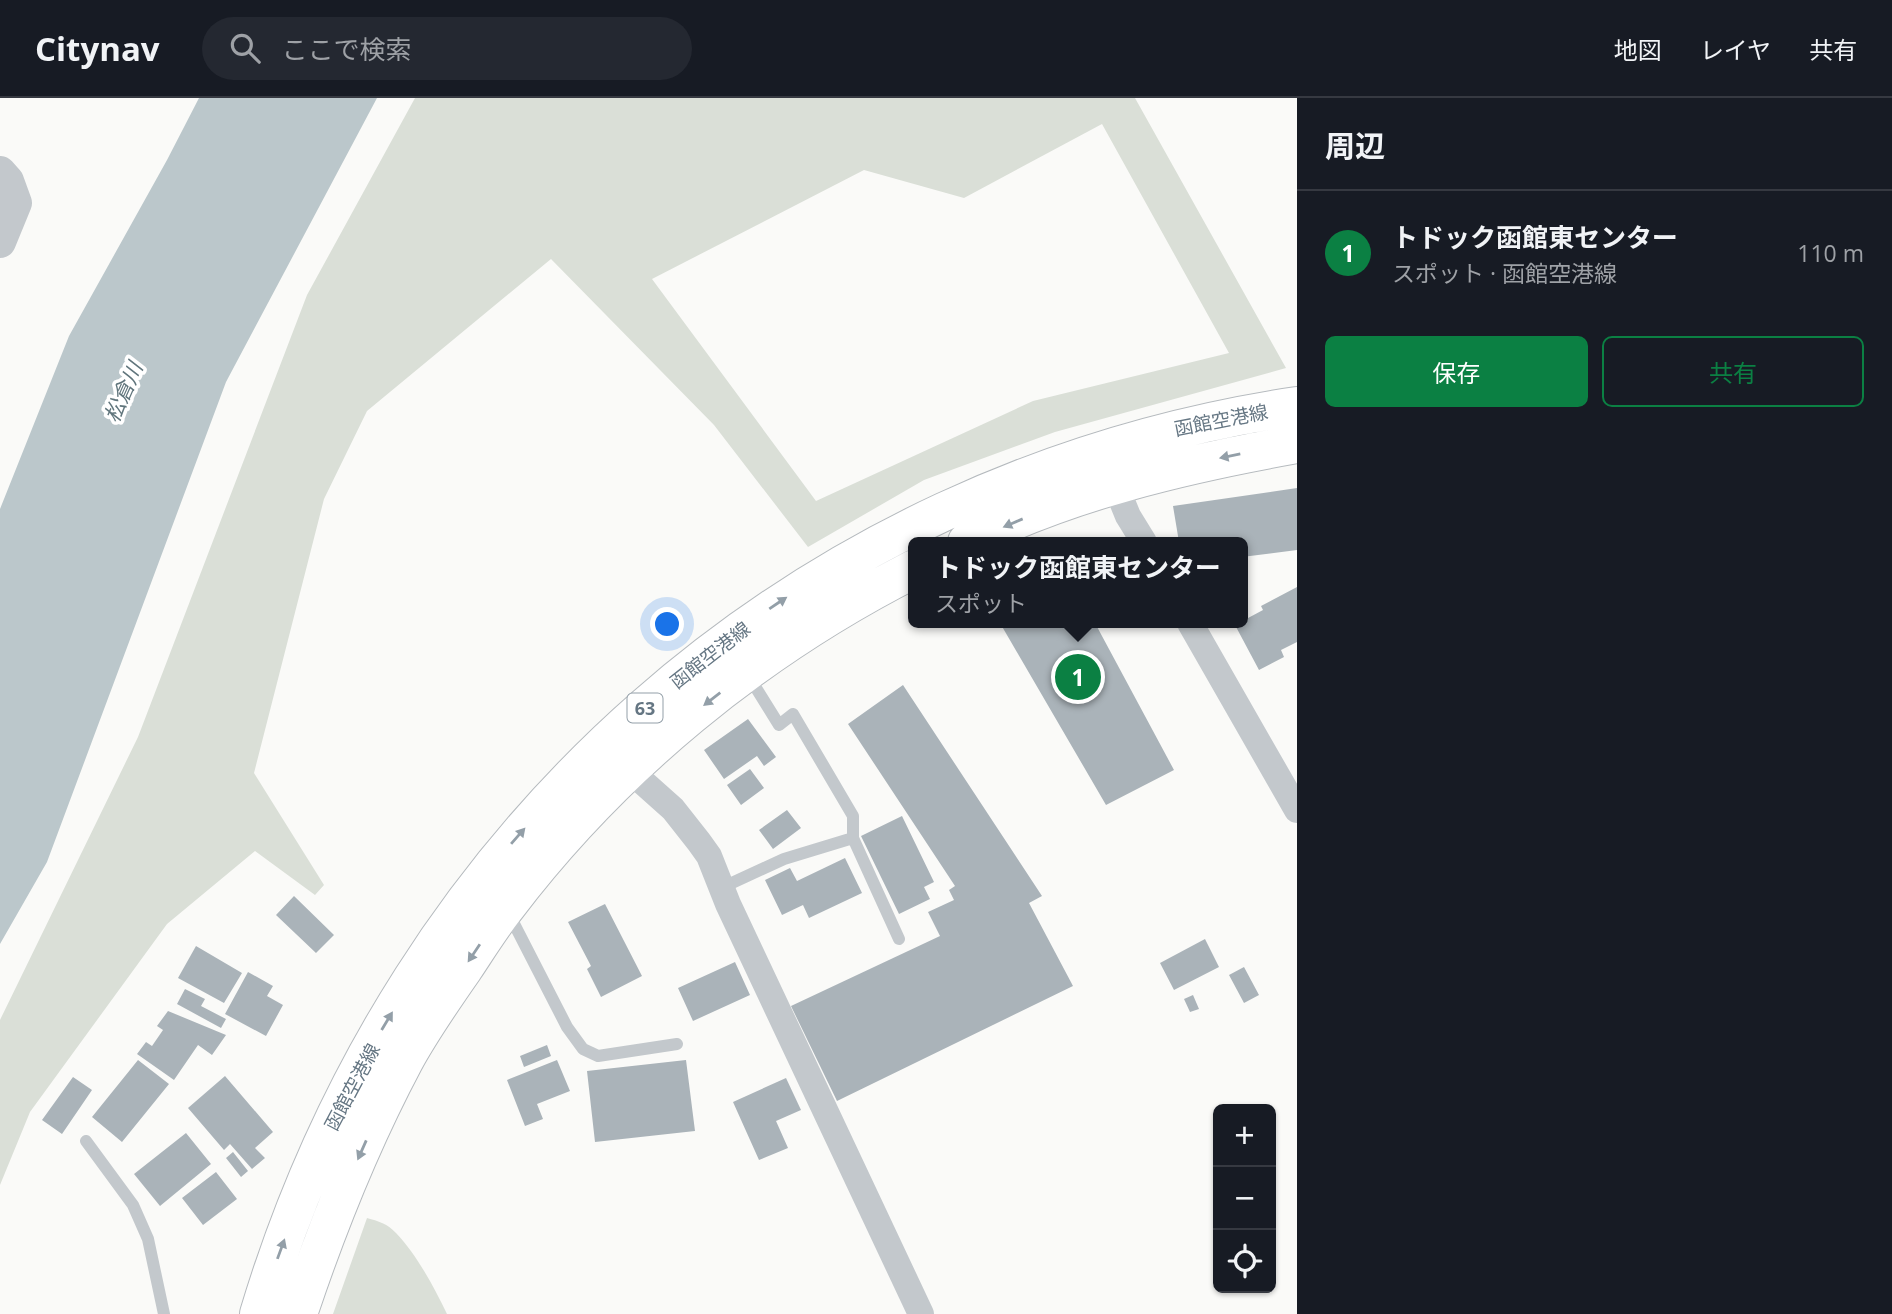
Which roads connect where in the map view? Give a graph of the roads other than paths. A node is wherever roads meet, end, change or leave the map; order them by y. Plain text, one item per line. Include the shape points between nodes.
1 (0, 172) edge
2 (0, 242) edge
3 (1297, 406) edge
4 (1297, 444) edge
5 (1109, 468) junction
6 (979, 537) edge
7 (1141, 537) edge
8 (908, 572) edge
9 (1193, 628) edge
10 (747, 672) junction
11 (616, 758) junction
12 (1297, 810) edge
13 (853, 838) junction
14 (721, 888) junction
15 (494, 892) junction
16 (899, 939) dead end
17 (677, 1044) dead end
18 (86, 1141) dead end
19 (164, 1314) edge
20 (259, 1314) edge
21 (298, 1314) edge
22 (921, 1314) edge

1 - 2 street via 16,203
3 - 5 main road, 函館空港線 / 63 via 1214,420
4 -> 5 main road, 函館空港線 / 63
5 -> 6 main road, 函館空港線 / 63 via 1037,513
5 - 7 street
11 -> 5 main road, 函館空港線 / 63 via 690,669 822,575 989,491
8 - 10 main road, 函館空港線 / 63 via 837,612
9 - 12 street
10 -> 11 main road, 函館空港線 / 63 via 688,718
10 - 13 lane via 779,725 793,714 853,816
11 - 14 street via 688,827 709,856
11 - 15 main road, 函館空港線 / 63 via 567,833
13 - 14 lane via 784,859
13 - 16 lane
14 - 22 street
15 - 17 lane via 566,1027 583,1049 598,1056
20 -> 15 main road, 函館空港線 / 63 via 303,1190 345,1096 411,982
15 -> 21 main road, 函館空港線 / 63 via 380,1109 331,1220
18 - 19 lane via 133,1205 148,1239

